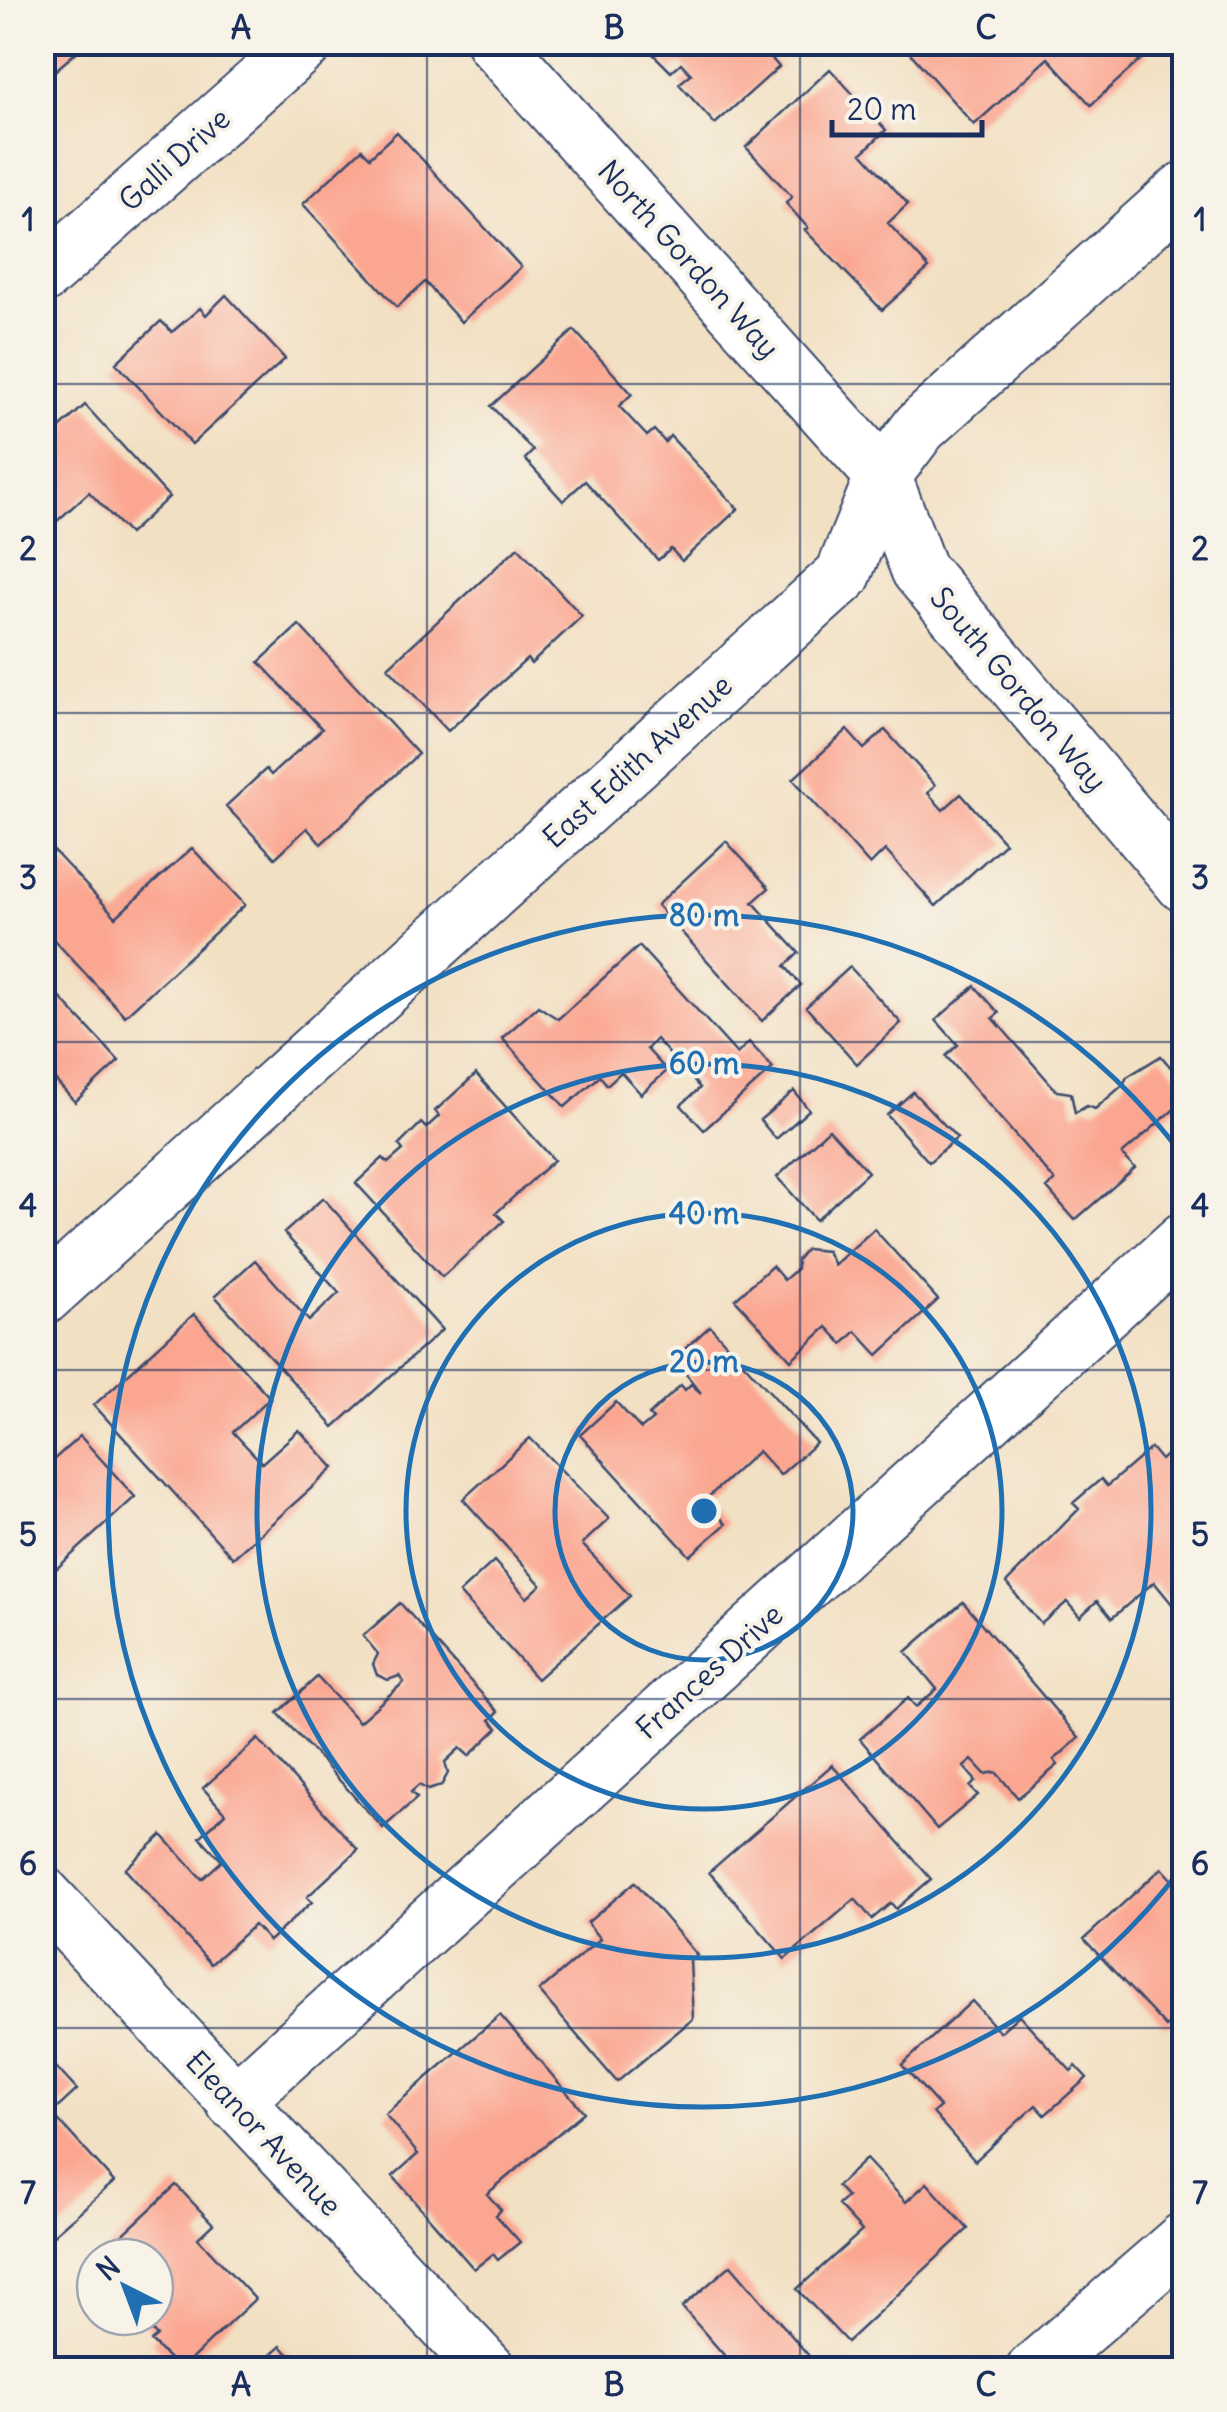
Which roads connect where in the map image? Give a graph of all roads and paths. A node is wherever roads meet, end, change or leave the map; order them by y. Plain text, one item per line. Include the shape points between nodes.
1 (306, 42) edge
2 (494, 42) edge
3 (1184, 190) edge
4 (42, 276) edge
5 (883, 476) junction
6 (1184, 884) edge
7 (1184, 1240) edge
8 (42, 1298) edge
9 (42, 1894) edge
10 (234, 2102) junction
11 (1184, 2240) edge
12 (488, 2370) edge
13 (1034, 2370) edge

1 - 4 street, Galli Drive
2 - 5 street, North Gordon Way
3 - 5 street, East Edith Avenue via 920,427
5 - 6 street, South Gordon Way via 918,570
5 - 8 street, East Edith Avenue via 844,575
7 - 10 street, Frances Drive
9 - 10 street, Eleanor Avenue
10 - 12 street, Eleanor Avenue
11 - 13 street

